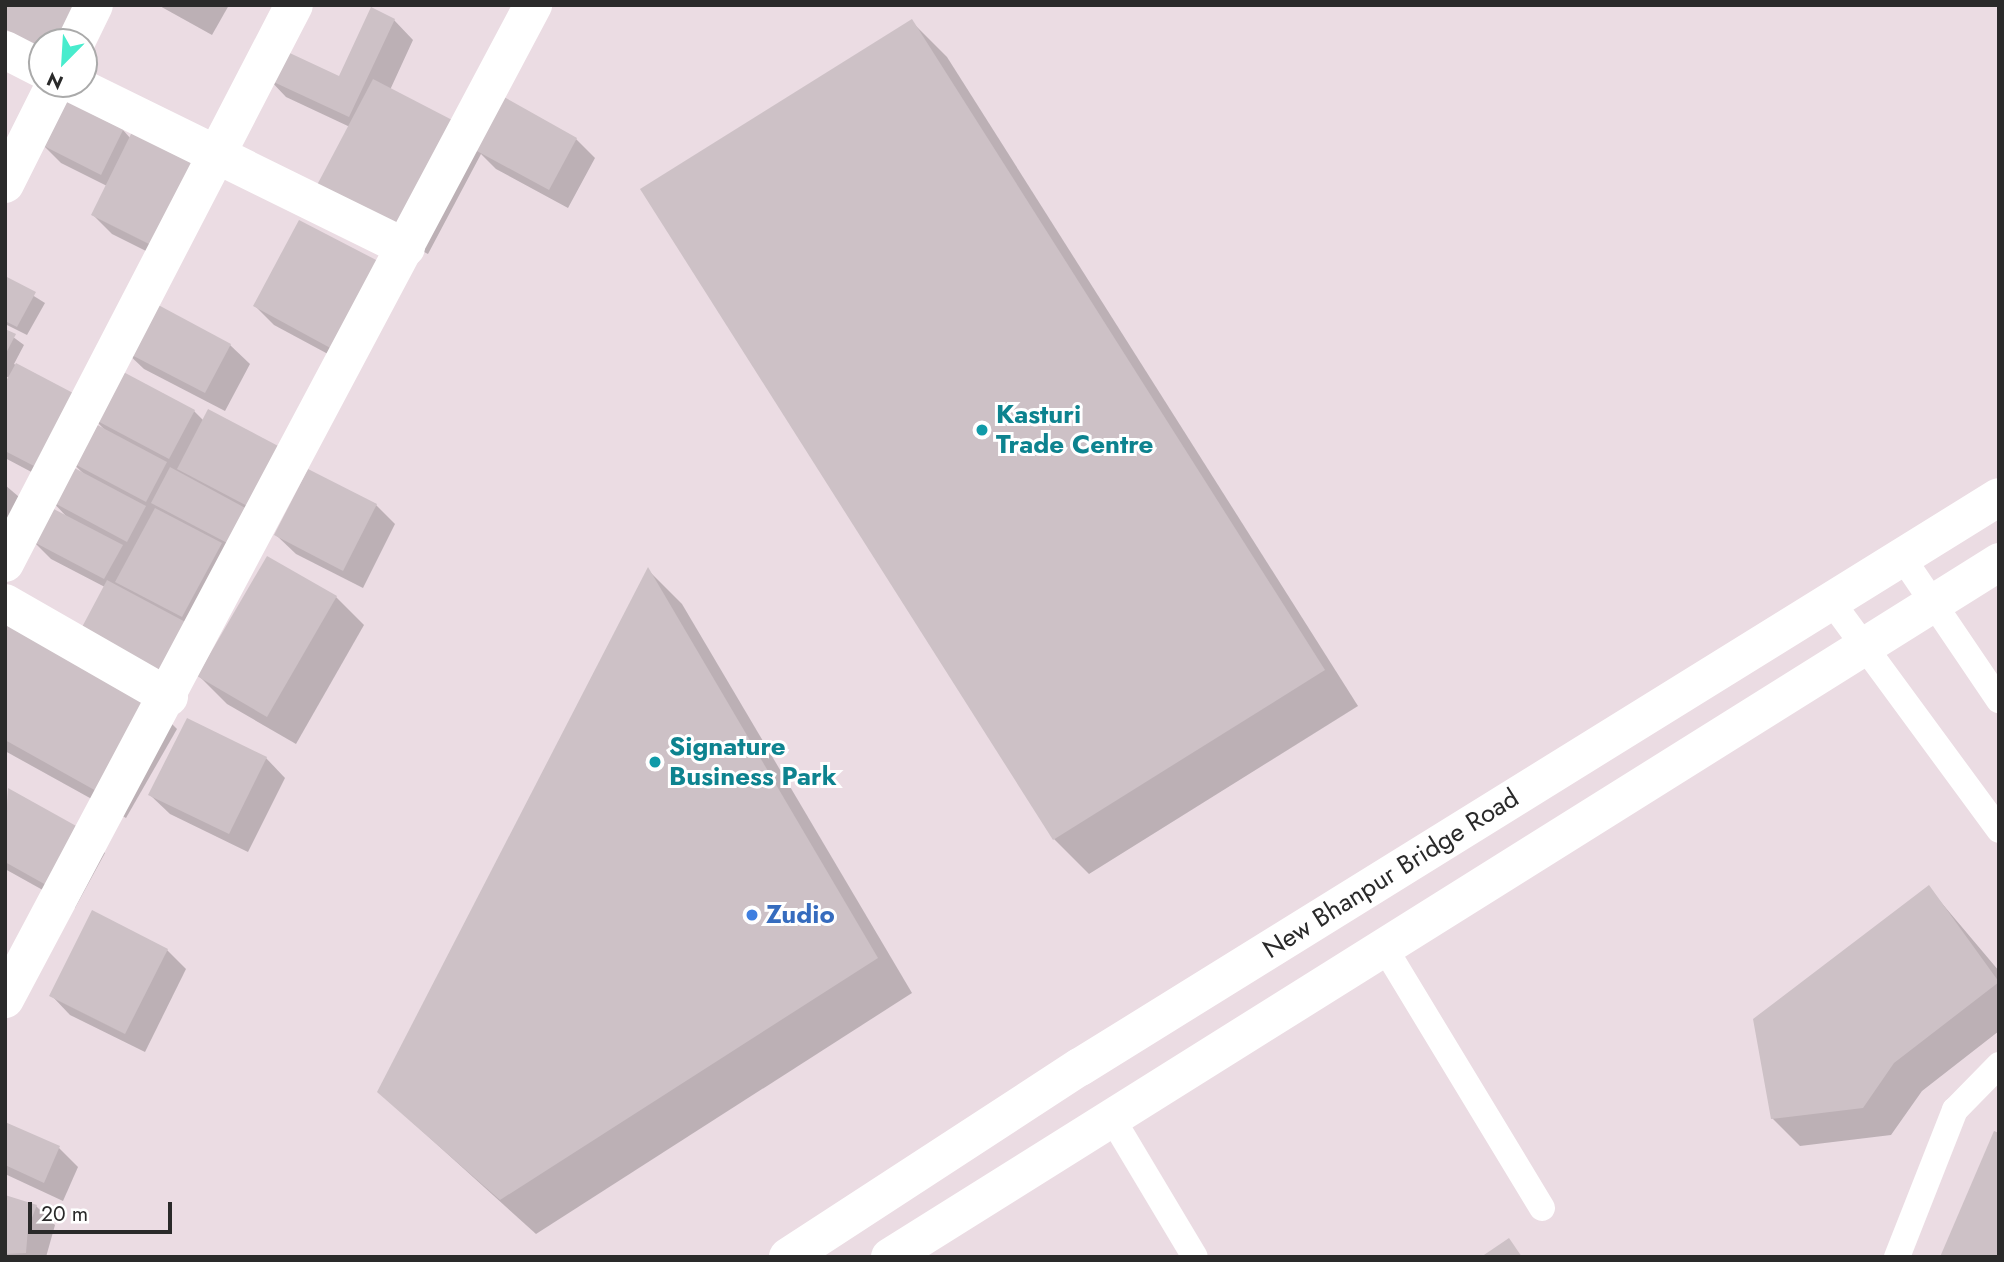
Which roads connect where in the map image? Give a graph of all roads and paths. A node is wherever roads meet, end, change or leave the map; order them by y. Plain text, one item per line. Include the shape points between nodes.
1 (94, 5) edge
2 (294, 5) edge
3 (533, 5) edge
4 (83, 28) edge
5 (5, 50) edge
6 (28, 62) edge
7 (98, 96) edge
8 (48, 98) edge
9 (215, 155) junction
10 (5, 184) edge
11 (406, 248) junction
12 (1999, 497) edge
13 (1902, 557) junction
14 (1999, 562) edge
15 (5, 563) edge
16 (1831, 601) junction
17 (5, 603) edge
18 (1930, 605) junction
19 (1864, 650) junction
20 (169, 697) junction
21 (1999, 700) edge
22 (1999, 830) edge
23 (1384, 947) junction
24 (5, 999) edge
25 (1999, 1065) edge
26 (1080, 1067) junction
27 (1110, 1115) junction
28 (1542, 1208) dead end
29 (788, 1257) edge
30 (890, 1257) edge
31 (1195, 1257) edge
32 (1897, 1257) edge

1 - 4 street
2 - 9 street
3 - 11 street
5 - 6 street
7 - 9 street
8 - 10 street
9 - 11 street
9 - 15 street
11 - 20 street
12 - 13 street, New Bhanpur Bridge Road
13 - 16 street, New Bhanpur Bridge Road
13 - 18 lane
14 - 18 street
16 - 19 lane
16 - 26 street, New Bhanpur Bridge Road
17 - 20 street
18 - 19 street
18 - 21 lane
19 - 22 lane
19 - 23 street
20 - 24 street
23 - 27 street
23 - 28 lane
25 - 32 lane via 1955,1110
26 - 27 street
26 - 29 street, New Bhanpur Bridge Road
27 - 30 street
27 - 31 lane

